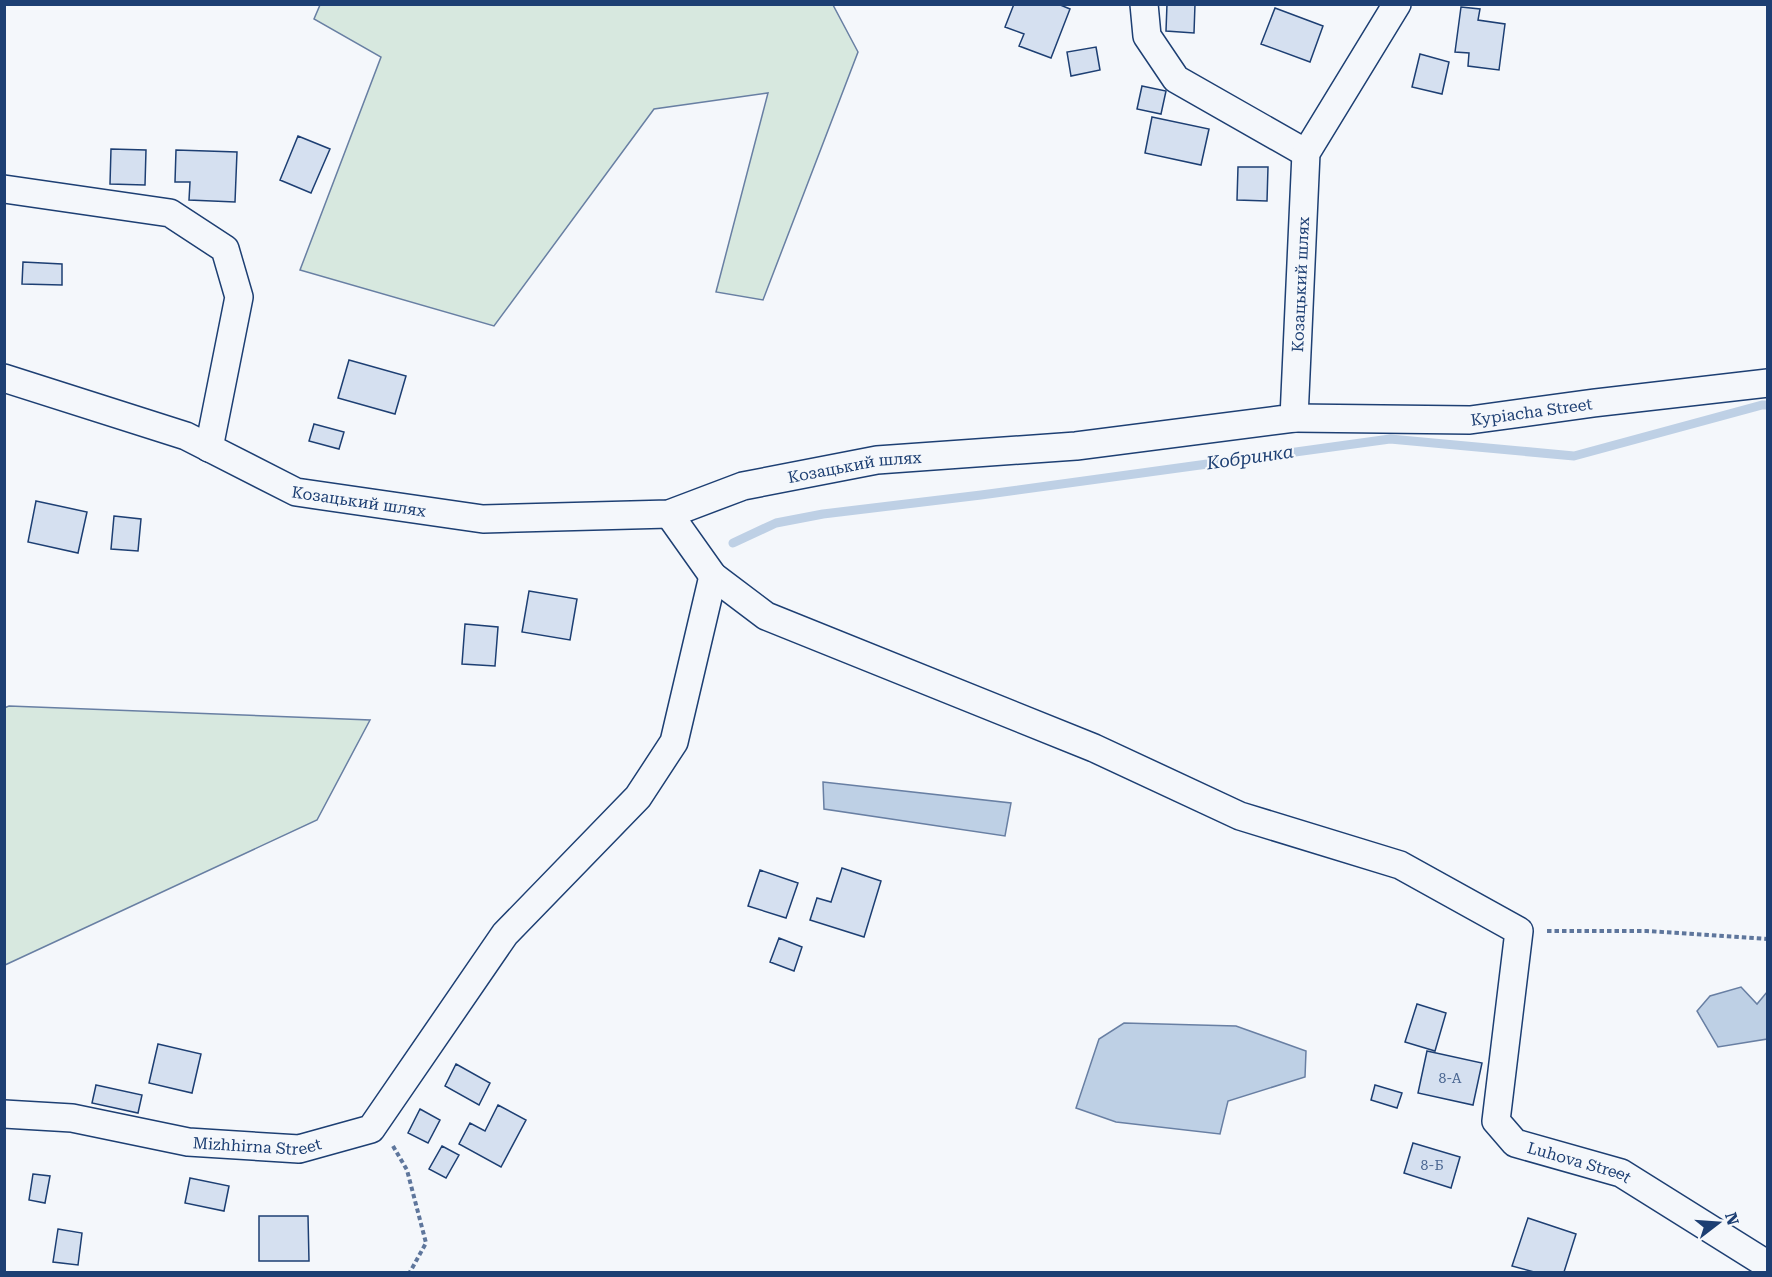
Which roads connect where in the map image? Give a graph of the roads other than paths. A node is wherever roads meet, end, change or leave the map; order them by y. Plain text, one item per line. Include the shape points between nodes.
1 (1144, 4) edge
2 (1397, 4) edge
3 (1306, 153) junction
4 (4, 189) edge
5 (4, 378) edge
6 (1767, 383) edge
7 (1294, 418) junction
8 (208, 448) junction
9 (669, 514) junction
10 (713, 576) junction
11 (4, 1114) edge
12 (1767, 1265) edge

1 - 3 street via 1147,36 1176,79
2 - 3 street, Козацький шлях
3 - 7 street, Козацький шлях
4 - 8 street via 171,213 225,249 239,297
5 - 8 street, Козацький шлях via 186,436
6 - 7 street, Kypiacha Street via 1470,420
7 - 9 street, Козацький шлях via 1076,446 877,460 743,486
8 - 9 street, Козацький шлях via 296,492 483,519
9 - 10 street
10 - 11 street, Mizhhirna Street via 674,742 638,797 505,934 371,1129 299,1149 188,1142 72,1118
10 - 12 street, Luhova Street via 766,616 1094,748 1240,816 1400,865 1519,931 1496,1121 1515,1143 1621,1173

